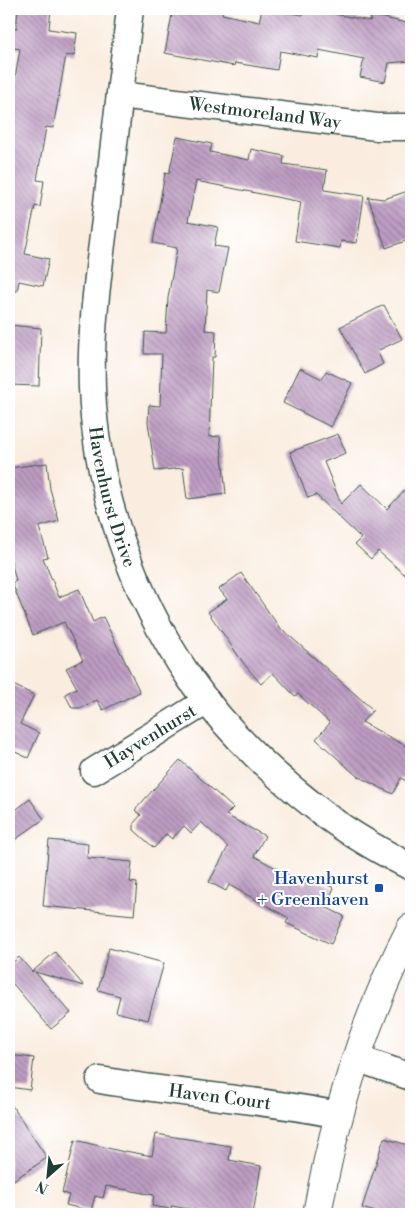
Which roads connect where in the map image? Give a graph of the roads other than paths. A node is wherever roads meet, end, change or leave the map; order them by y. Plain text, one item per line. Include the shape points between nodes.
1 (130, 9) edge
2 (120, 95) junction
3 (411, 127) edge
4 (208, 701) junction
5 (94, 772) dead end
6 (411, 868) edge
7 (411, 928) edge
8 (356, 1058) junction
9 (411, 1077) edge
10 (100, 1080) dead end
11 (339, 1115) junction
12 (317, 1214) edge

1 - 2 street, Havenhurst Drive
2 - 3 street, Westmoreland Way via 378,127
2 - 4 street, Havenhurst Drive via 92,336 92,389 97,440 107,492 138,585 164,637
4 - 5 street, Hayvenhurst
4 - 6 street, Havenhurst Drive via 263,764 316,809
7 - 8 street via 377,1000
8 - 9 street
8 - 11 street
10 - 11 street, Haven Court
11 - 12 street

